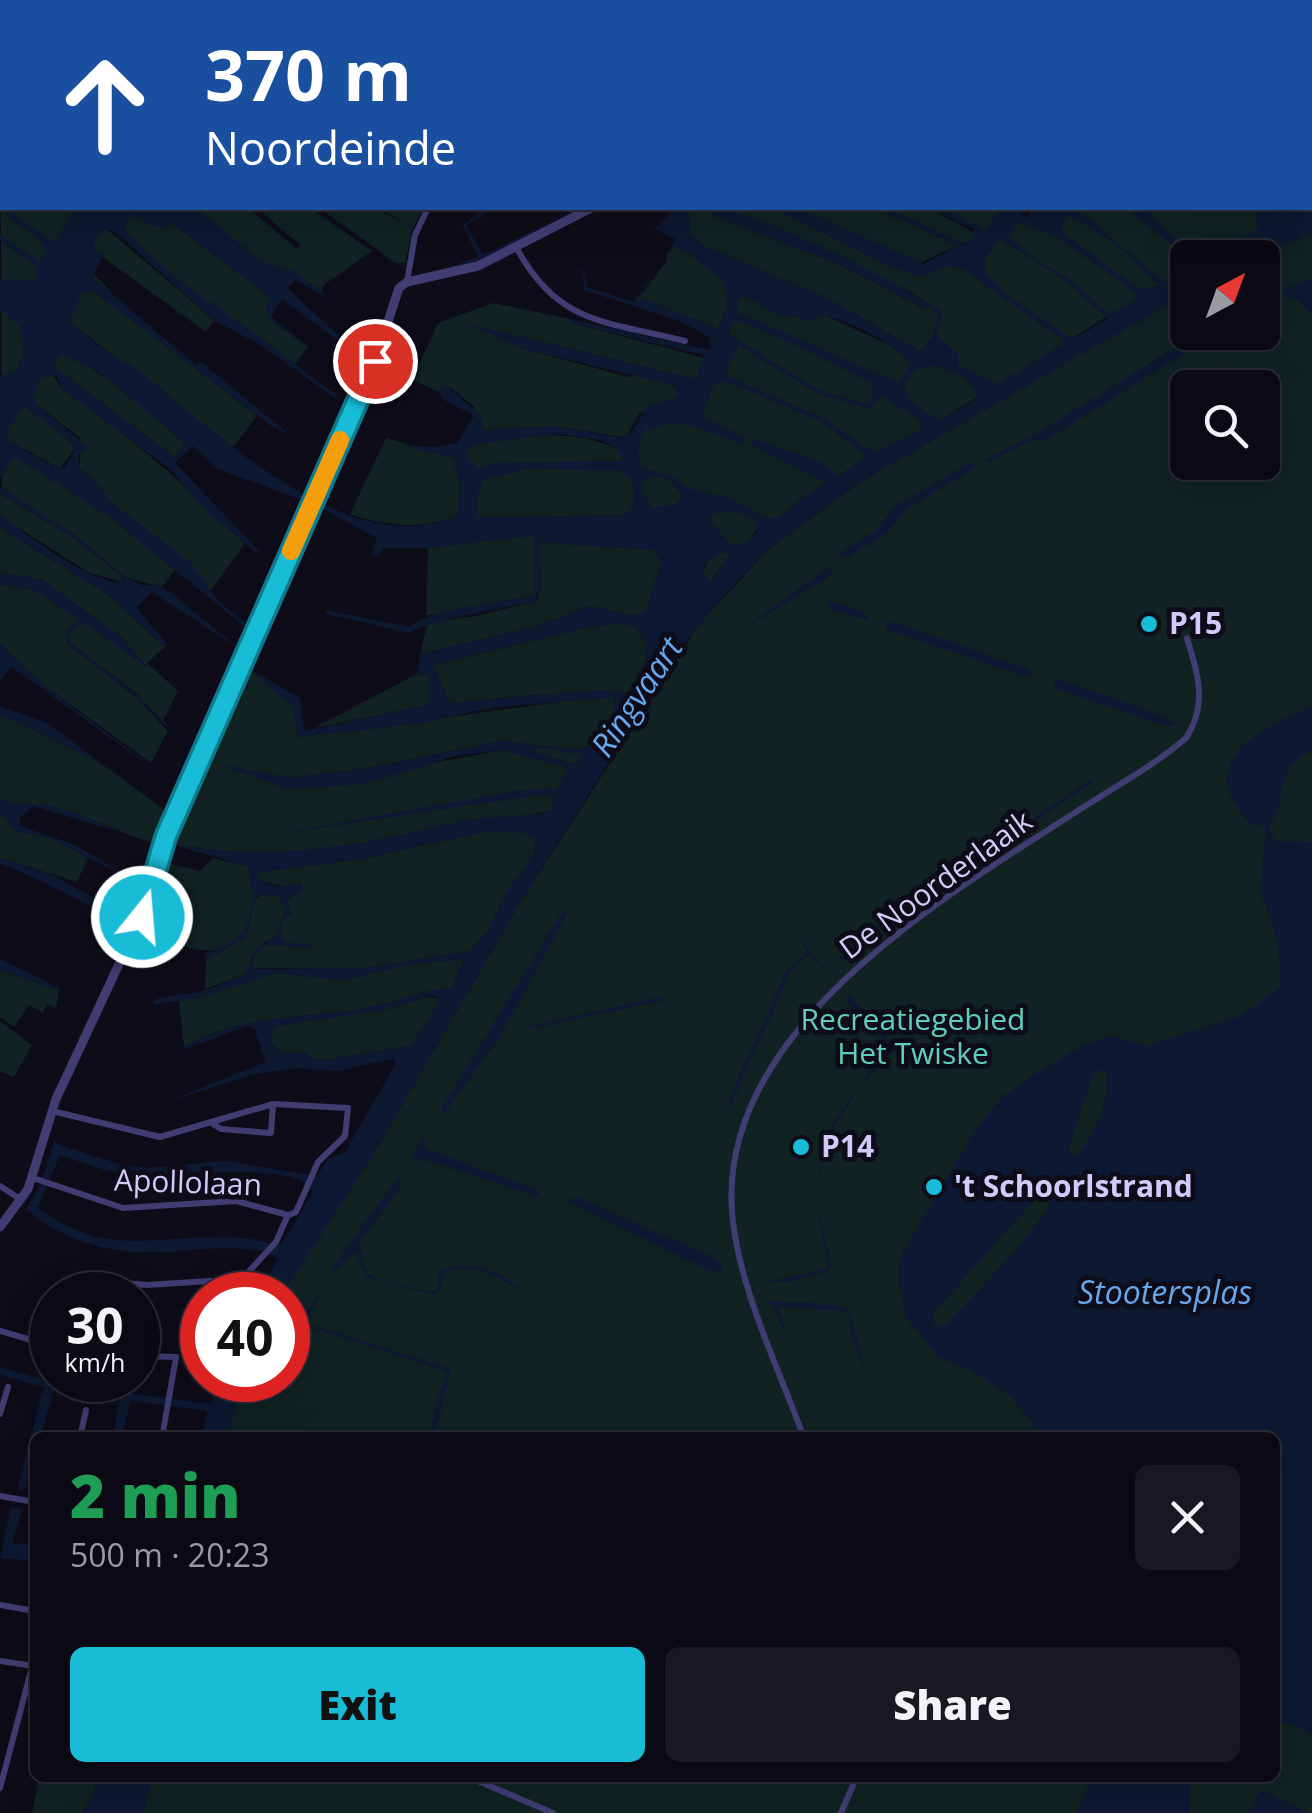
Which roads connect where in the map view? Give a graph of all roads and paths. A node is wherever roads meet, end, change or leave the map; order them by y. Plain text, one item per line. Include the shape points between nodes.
1 (427, 210) edge
2 (588, 210) edge
3 (516, 246) junction
4 (407, 282) junction
5 (685, 341) dead end
6 (1187, 638) dead end
7 (273, 1104) junction
8 (52, 1112) junction
9 (212, 1122) junction
10 (36, 1180) junction
11 (0, 1186) edge
12 (21, 1200) junction
13 (288, 1214) junction
14 (0, 1227) edge
15 (249, 1272) edge
16 (0, 1331) edge
17 (30, 1340) edge
18 (160, 1357) edge
19 (8, 1387) dead end
20 (86, 1410) dead end
21 (0, 1414) edge
22 (81, 1432) edge
23 (163, 1432) edge
24 (802, 1432) edge
25 (0, 1496) edge
26 (30, 1501) edge
27 (0, 1605) edge
28 (30, 1610) edge
29 (0, 1661) edge
30 (30, 1665) edge
31 (30, 1678) edge
32 (3, 1762) edge
33 (481, 1782) edge
34 (854, 1782) edge
35 (0, 1788) edge
36 (554, 1813) edge
37 (841, 1813) edge

1 - 4 street
2 - 3 street
3 - 4 street via 458,273
3 - 5 street via 533,278 570,311
4 - 8 street via 393,299 375,361 166,836 142,917
6 - 24 street, De Noorderlaaik via 1200,702 1186,738 890,942 799,1029 758,1089 736,1152 733,1222
7 - 9 street
7 - 9 street via 271,1133 221,1129
7 - 13 street via 348,1108 345,1136 324,1154 296,1212
8 - 9 street via 160,1137
8 - 10 street
10 - 12 street
10 - 13 street, Apollolaan via 123,1208 236,1201
11 - 12 street
12 - 14 street
13 - 15 street, Apollolaan via 276,1242
16 - 17 street
18 - 23 street via 176,1357
19 - 21 street
20 - 22 street
25 - 26 street
27 - 28 street
29 - 30 street
31 - 32 street
32 - 35 street
33 - 36 street
34 - 37 street

